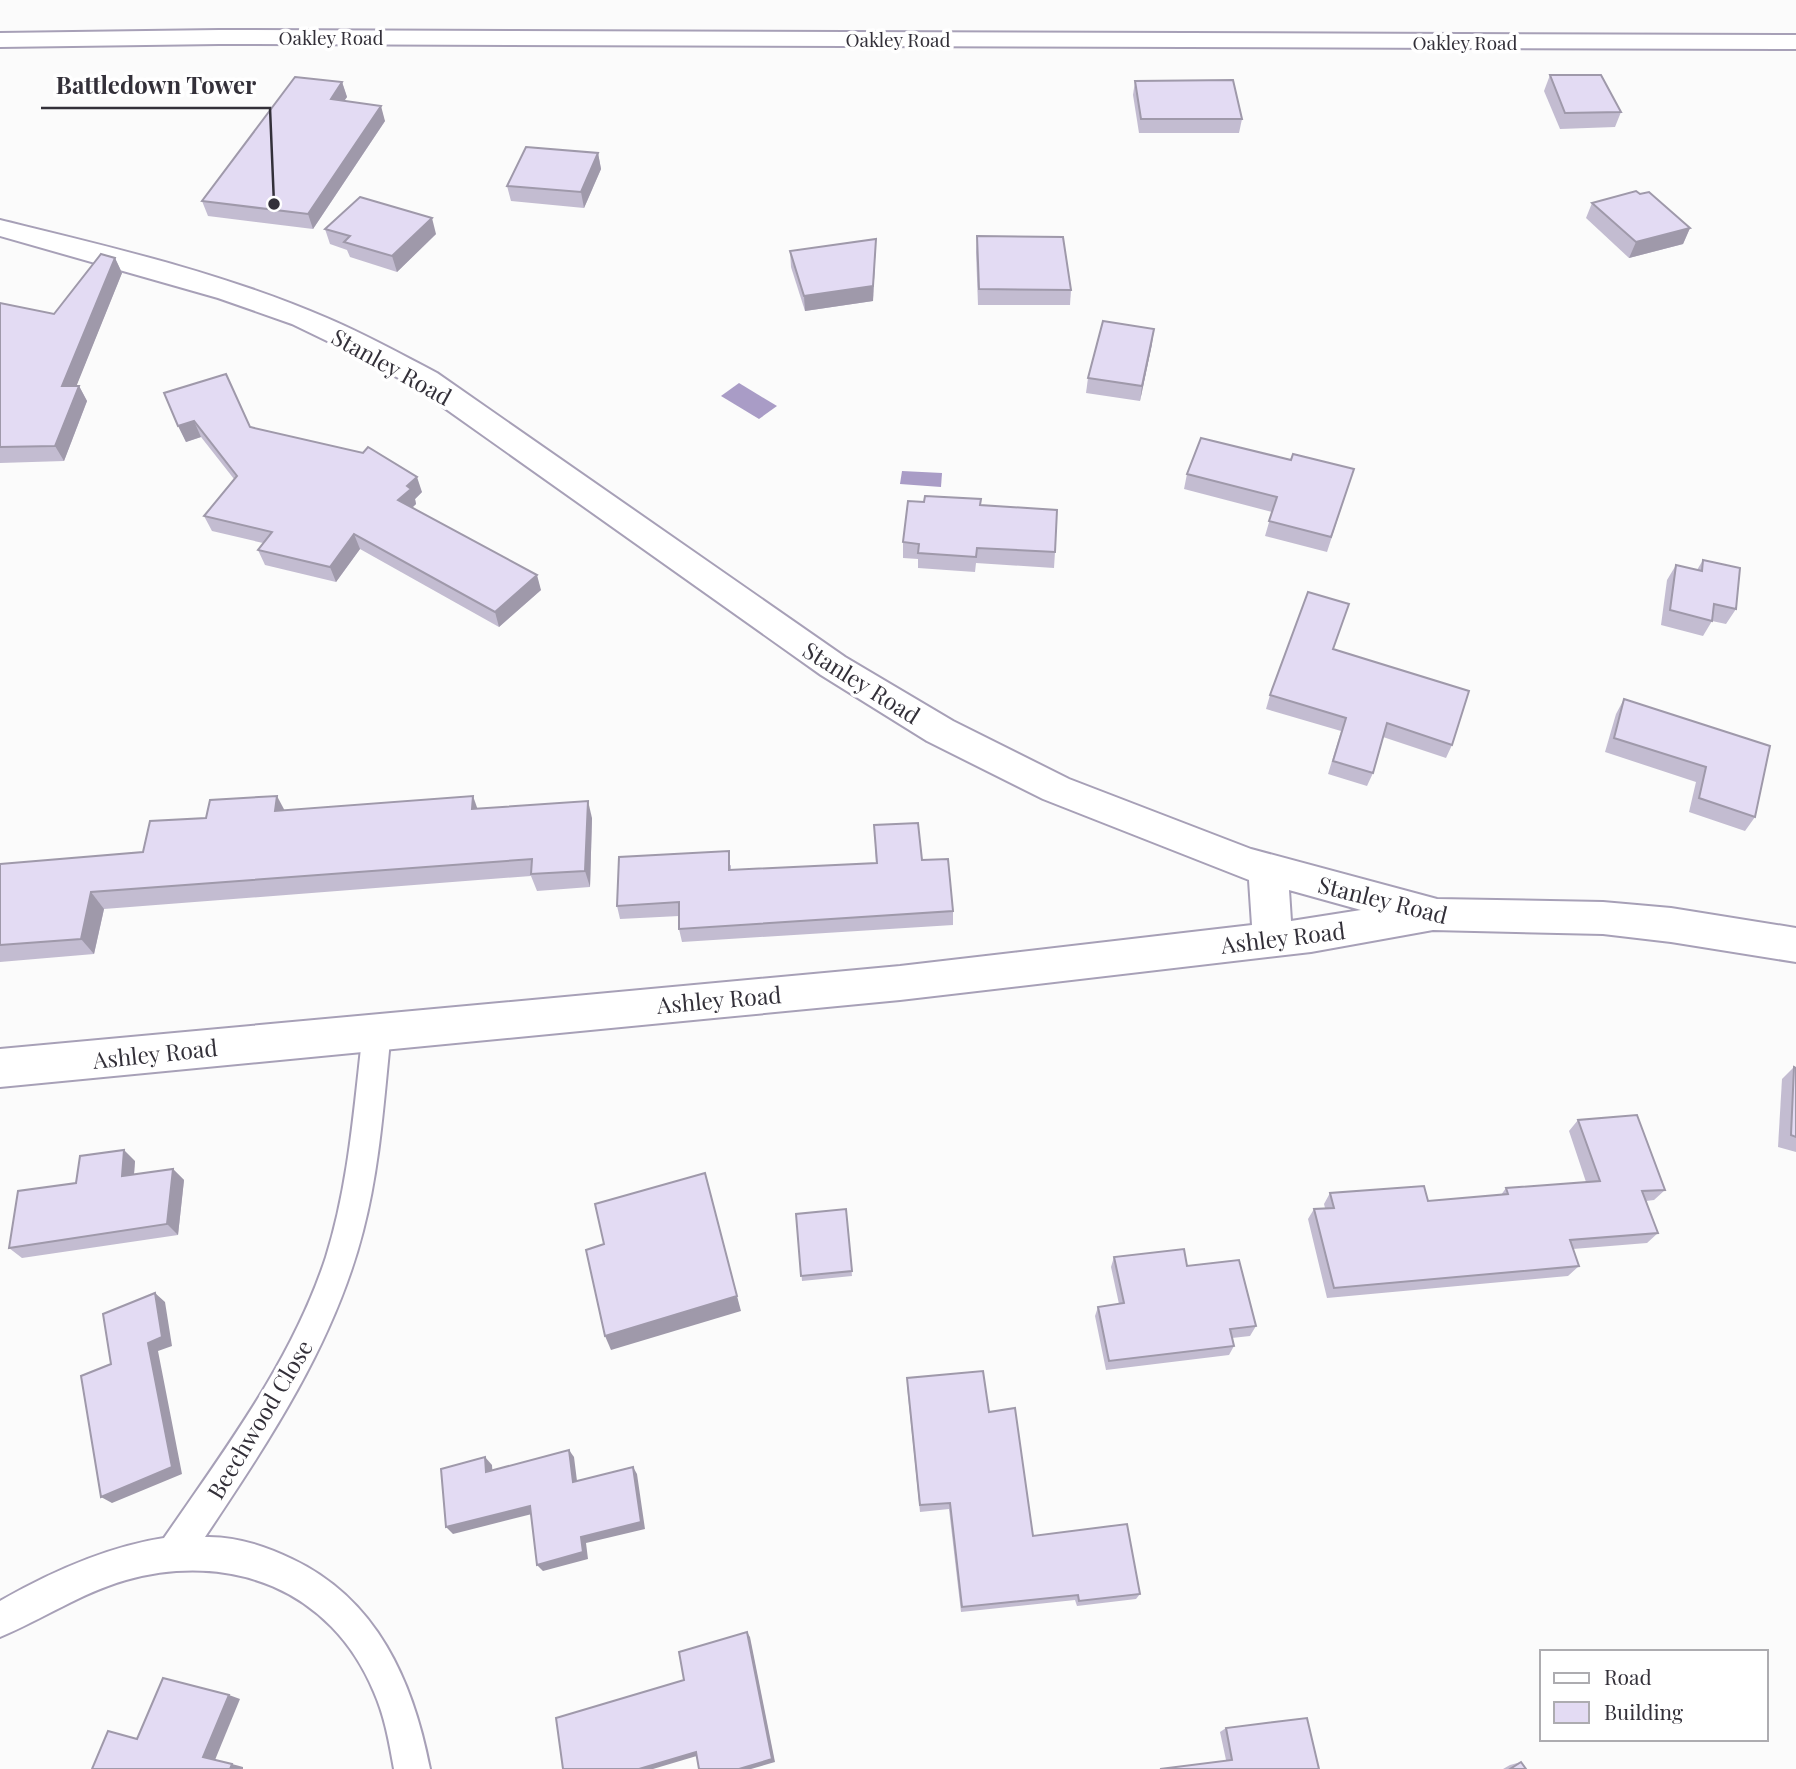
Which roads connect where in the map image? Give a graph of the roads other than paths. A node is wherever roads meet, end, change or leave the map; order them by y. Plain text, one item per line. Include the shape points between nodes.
1 (0, 40) edge
2 (1796, 41) edge
3 (0, 228) edge
4 (1269, 869) junction
5 (1437, 915) junction
6 (1272, 939) junction
7 (1796, 945) edge
8 (377, 1031) junction
9 (0, 1068) edge
10 (174, 1553) junction
11 (0, 1620) edge
12 (412, 1769) edge

1 - 2 street, Oakley Road
3 - 4 street, Stanley Road via 191,279 303,318 379,355 437,388 833,666 940,731 1056,789
4 - 5 street, Stanley Road
4 - 6 street
5 - 6 street, Ashley Road
5 - 7 street, Stanley Road via 1603,918
6 - 8 street, Ashley Road via 900,984
8 - 9 street, Ashley Road
8 - 10 lane, Beechwood Close via 353,1211 324,1304 274,1403
10 - 11 lane via 92,1574
10 - 12 lane via 243,1557 280,1569 343,1612 369,1643 389,1680

